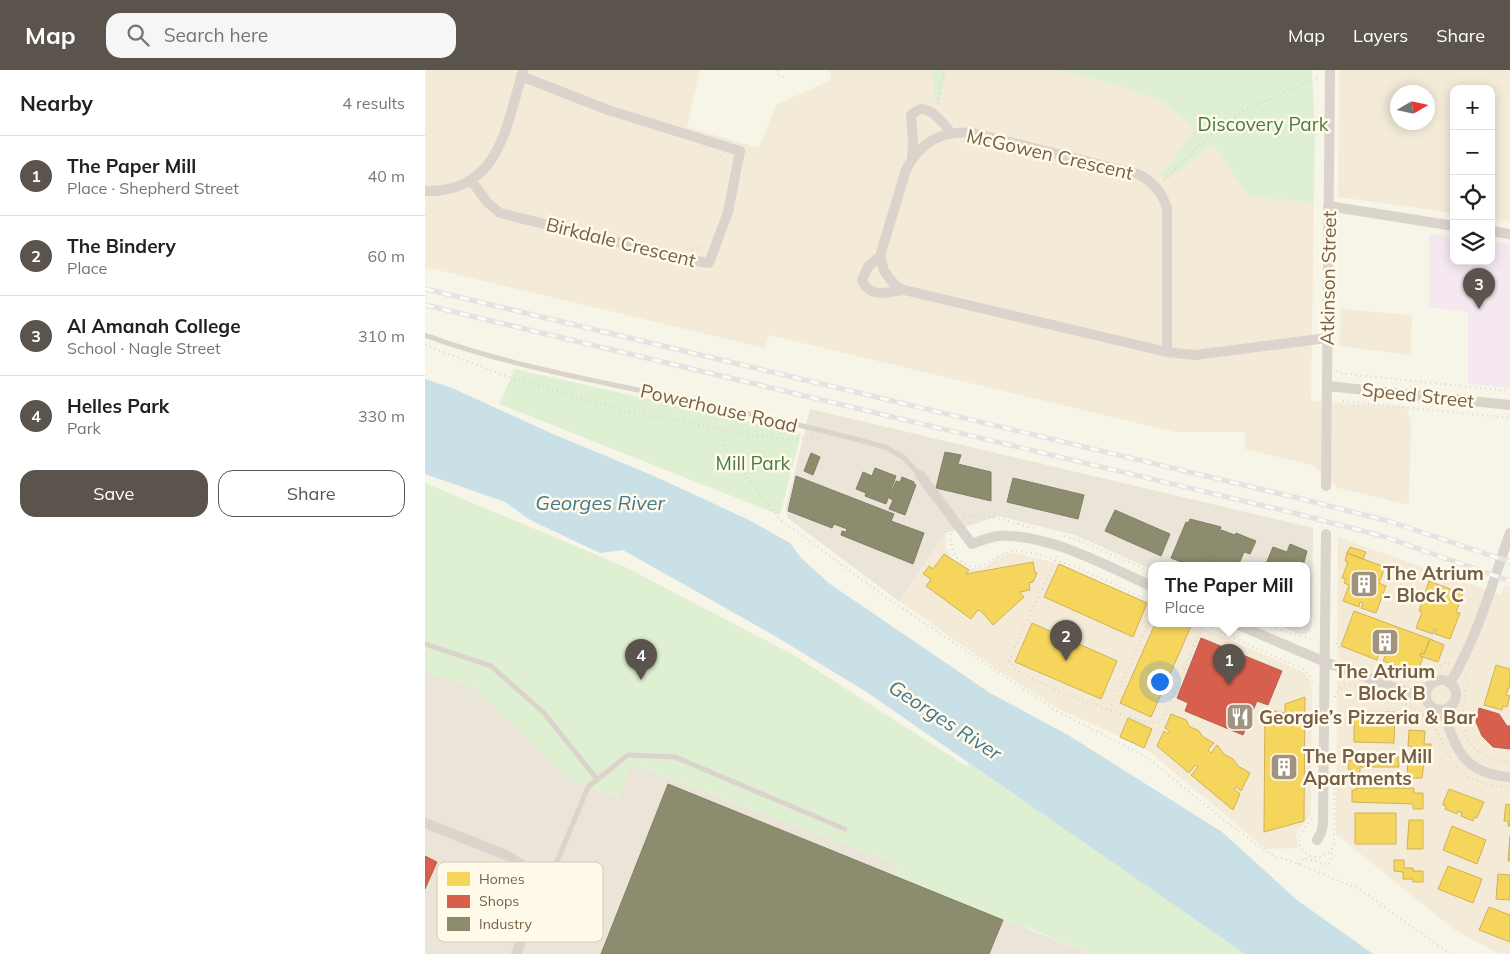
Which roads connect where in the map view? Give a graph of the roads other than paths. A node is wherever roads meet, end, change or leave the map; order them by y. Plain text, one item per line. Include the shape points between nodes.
1 (522, 73) edge
2 (1330, 73) edge
3 (951, 133) junction
4 (912, 158) junction
5 (471, 180) junction
6 (425, 191) edge
7 (1328, 206) junction
8 (1450, 225) edge
9 (1495, 232) edge
10 (1510, 234) edge
11 (880, 256) junction
12 (904, 290) junction
13 (425, 335) edge
14 (1327, 338) junction
15 (1167, 352) junction
16 (1327, 386) junction
17 (1510, 405) edge
18 (920, 474) joint
19 (1326, 486) dead end
20 (1510, 533) edge
21 (1326, 534) dead end
22 (1148, 585) edge
23 (1243, 627) edge
24 (425, 644) edge
25 (1325, 662) junction
26 (1450, 682) junction
27 (1426, 695) junction
28 (1443, 711) junction
29 (1510, 777) edge
30 (597, 779) junction
31 (425, 823) edge
32 (845, 829) dead end
33 (1317, 840) dead end
34 (517, 862) edge
35 (557, 862) edge
36 (521, 942) edge
37 (516, 954) edge

1 - 5 street via 498,150
1 - 5 street, Birkdale Crescent via 541,84 607,110 740,151 728,212 709,263 500,214
2 - 7 street, Atkinson Street
3 - 4 street, McGowen Crescent via 929,142
3 - 4 street, McGowen Crescent via 931,112 917,111 911,116
3 - 15 street, McGowen Crescent via 973,133 1138,174 1157,187 1167,208 1169,222
4 - 11 street, McGowen Crescent
5 - 6 street via 439,192
7 - 8 street
7 - 14 street, Atkinson Street
9 - 10 street
11 - 12 street, McGowen Crescent via 884,271 897,287
11 - 12 street, McGowen Crescent via 868,267 862,280 866,289 874,293
12 - 15 street, McGowen Crescent
13 - 18 lane, Powerhouse Road via 480,354 758,415 885,447 903,457
14 - 15 street, McGowen Crescent via 1195,355
14 - 16 street, Atkinson Street
16 - 17 street, Speed Street
16 - 19 street, Atkinson Street
18 - 22 street, Powerhouse Road via 972,544 996,536 1047,542
20 - 26 street via 1480,623
21 - 25 street
23 - 25 street
24 - 30 lane via 491,666 543,712
25 - 27 street via 1409,693
25 - 33 street via 1323,824
26 - 27 street via 1432,682
26 - 28 street via 1456,690 1456,699
27 - 28 street via 1433,708
28 - 29 street via 1456,748 1466,760 1491,774
30 - 32 lane via 628,755 675,757
30 - 35 lane via 588,786
31 - 34 street
36 - 37 street

